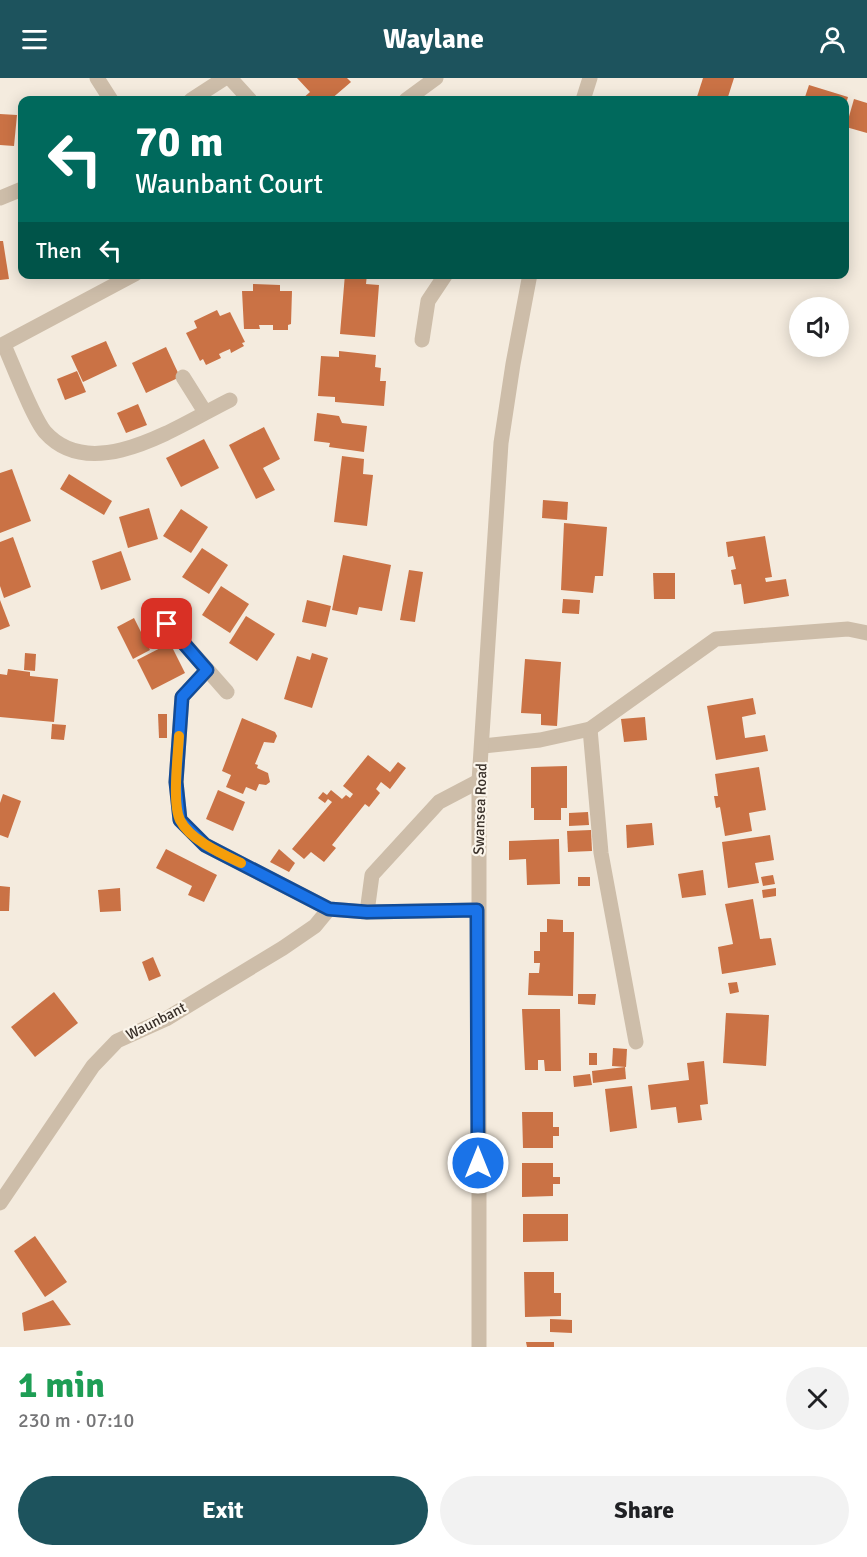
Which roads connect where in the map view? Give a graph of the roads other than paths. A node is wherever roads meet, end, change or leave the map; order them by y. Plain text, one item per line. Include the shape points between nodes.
1 (97, 78) edge
2 (225, 78) edge
3 (230, 78) edge
4 (436, 78) edge
5 (590, 78) edge
6 (108, 96) edge
7 (197, 96) edge
8 (246, 96) edge
9 (411, 96) edge
10 (584, 96) edge
11 (18, 191) edge
12 (0, 198) edge
13 (126, 279) edge
14 (443, 279) edge
15 (529, 279) edge
16 (422, 340) dead end
17 (2, 346) edge
18 (183, 377) dead end
19 (230, 400) dead end
20 (205, 412) junction
21 (167, 624) dead end
22 (867, 633) edge
23 (207, 670) junction
24 (227, 692) dead end
25 (590, 729) junction
26 (483, 746) junction
27 (479, 781) junction
28 (329, 909) junction
29 (477, 910) junction
30 (367, 912) junction
31 (636, 1042) dead end
32 (0, 1203) edge
33 (479, 1347) edge

1 - 6 street
2 - 7 street
3 - 8 street
4 - 9 street
5 - 10 street
11 - 12 street
13 - 17 street
14 - 16 street via 428,302
15 - 26 street, Swansea Road via 501,443
17 - 20 street via 44,431 61,446 87,454 116,453
18 - 20 street
19 - 20 street
21 - 23 street
22 - 25 street via 848,629 716,639
23 - 24 street
23 - 28 street via 182,697 176,782 180,820 205,845
25 - 26 street via 540,740
25 - 31 street via 601,854
26 - 27 street, Swansea Road
27 - 29 street, Swansea Road
27 - 30 street via 439,802 372,875
28 - 30 street
28 - 32 street, Waunbant via 315,926 283,948 166,1019 117,1041 93,1066
29 - 30 street
29 - 33 street, Swansea Road

